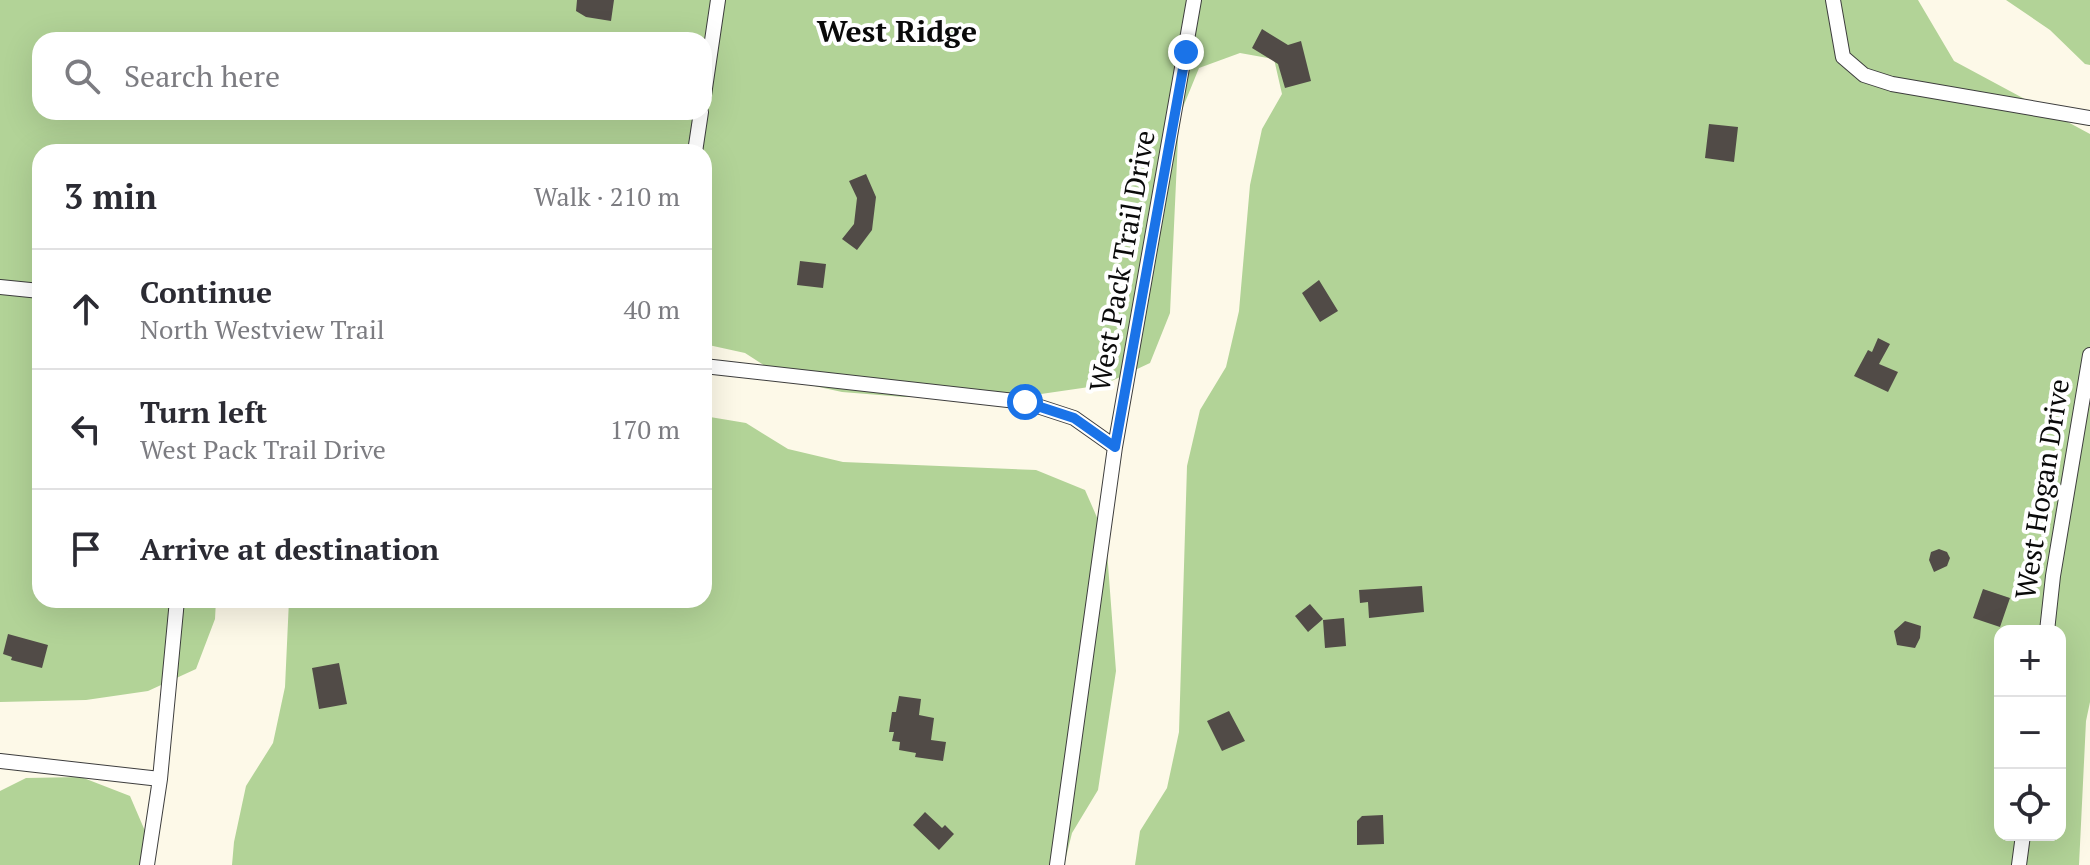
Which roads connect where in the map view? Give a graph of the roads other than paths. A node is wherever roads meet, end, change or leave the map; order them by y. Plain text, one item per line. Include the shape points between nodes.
1 (718, 0) edge
2 (1194, 0) edge
3 (1833, 0) edge
4 (712, 41) edge
5 (2090, 118) edge
6 (700, 120) edge
7 (696, 144) edge
8 (0, 287) edge
9 (32, 290) edge
10 (2090, 355) edge
11 (712, 367) edge
12 (1115, 447) junction
13 (176, 608) edge
14 (2048, 625) edge
15 (0, 761) edge
16 (160, 779) junction
17 (2022, 841) edge
18 (147, 865) edge
19 (1057, 865) edge
20 (2019, 865) edge

1 - 4 street
2 - 12 street, West Pack Trail Drive
3 - 5 street via 1843,57 1864,75
6 - 7 street
8 - 9 street
10 - 14 street, West Hogan Drive
11 - 12 street via 1025,402 1074,418
12 - 19 street, West Pack Trail Drive
13 - 16 street
15 - 16 street
16 - 18 street
17 - 20 street

